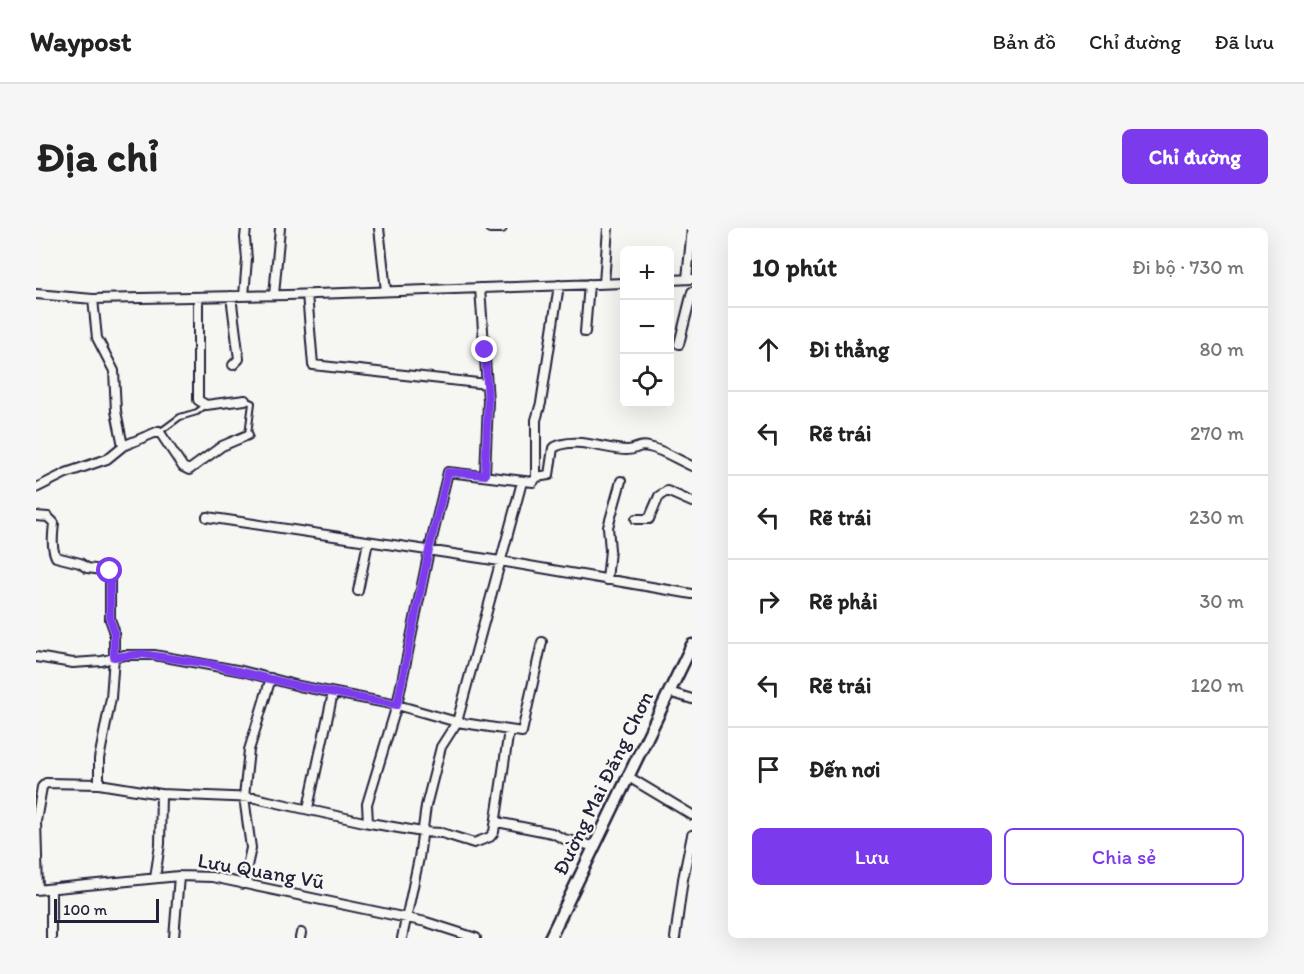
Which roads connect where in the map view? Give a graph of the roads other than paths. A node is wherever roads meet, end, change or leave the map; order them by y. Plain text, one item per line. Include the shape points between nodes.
1 (246, 228) edge
2 (280, 228) edge
3 (379, 228) edge
4 (490, 228) edge
5 (502, 228) edge
6 (608, 228) edge
7 (692, 228) edge
8 (689, 279) edge
9 (674, 280) edge
10 (620, 283) edge
11 (589, 284) junction
12 (604, 284) junction
13 (559, 285) junction
14 (480, 288) junction
15 (386, 291) junction
16 (692, 292) edge
17 (36, 294) edge
18 (307, 294) junction
19 (274, 295) junction
20 (231, 296) junction
21 (244, 296) junction
22 (198, 297) junction
23 (93, 299) junction
24 (585, 332) dead end
25 (679, 344) dead end
26 (233, 365) dead end
27 (487, 384) junction
28 (245, 399) joint
29 (206, 405) junction
30 (160, 432) junction
31 (248, 435) joint
32 (123, 446) junction
33 (692, 466) edge
34 (485, 475) junction
35 (536, 477) junction
36 (621, 481) dead end
37 (522, 482) junction
38 (36, 488) edge
39 (692, 501) edge
40 (36, 516) edge
41 (207, 517) dead end
42 (636, 519) dead end
43 (368, 542) junction
44 (429, 550) junction
45 (500, 561) junction
46 (607, 580) junction
47 (358, 591) dead end
48 (692, 594) edge
49 (542, 642) dead end
50 (692, 645) edge
51 (36, 657) edge
52 (114, 657) junction
53 (271, 678) junction
54 (669, 692) junction
55 (333, 693) junction
56 (692, 699) edge
57 (397, 705) junction
58 (457, 722) junction
59 (509, 730) junction
60 (627, 776) junction
61 (99, 784) junction
62 (161, 794) junction
63 (243, 797) junction
64 (308, 808) junction
65 (692, 815) edge
66 (368, 822) junction
67 (496, 822) junction
68 (423, 832) junction
69 (692, 835) edge
70 (593, 846) junction
71 (179, 876) junction
72 (155, 878) junction
73 (243, 884) junction
74 (51, 889) junction
75 (37, 890) edge
76 (406, 918) junction
77 (51, 938) edge
78 (174, 938) edge
79 (402, 938) edge
80 (476, 938) edge
81 (550, 938) edge
82 (675, 938) edge

1 - 21 street
2 - 19 street
3 - 15 street
4 - 5 street
6 - 12 street
7 - 8 street
8 - 9 street
10 - 12 street
11 - 12 street
11 - 13 street
11 - 24 street
13 - 14 street
13 - 35 street via 536,420
14 - 15 street
14 - 27 street
15 - 18 street
16 - 25 street
17 - 23 street
18 - 19 street
18 - 27 street via 314,365
19 - 21 street
20 - 21 street
20 - 22 street
20 - 26 street via 239,359
22 - 23 street
22 - 29 street via 198,396
23 - 32 street via 97,338 114,371
27 - 34 street
28 - 29 street
28 - 31 lane via 252,403
29 - 30 lane
30 - 31 street via 189,470 222,446
30 - 32 street
32 - 38 street via 107,459
33 - 35 street via 653,447 641,445 628,450 563,444 553,448 549,475
34 - 37 street
34 - 44 street via 448,472
35 - 37 street via 533,482
36 - 46 street via 608,527
37 - 45 street
39 - 42 street via 666,491 659,496 649,519
40 - 52 street via 48,517 54,523 56,557 110,571
41 - 43 street
43 - 44 street
43 - 47 street
44 - 45 street
44 - 57 street
45 - 46 street
45 - 58 street
46 - 48 street
49 - 59 street via 522,732
50 - 54 main road, Đường Mai Đăng Chơn
51 - 52 street via 73,663
52 - 53 street via 154,655
52 - 61 street
53 - 55 street
53 - 63 street via 249,750
54 - 56 street
54 - 60 main road, Đường Mai Đăng Chơn
55 - 57 street
55 - 64 street
57 - 58 street
57 - 66 street via 367,804
58 - 59 street
58 - 68 street via 441,747
59 - 67 street
60 - 65 street
60 - 70 main road, Đường Mai Đăng Chơn
61 - 62 street
61 - 75 street via 48,782 42,787 36,821
62 - 63 street
62 - 72 street
63 - 64 street
63 - 73 street via 250,848
64 - 66 street
66 - 68 street
67 - 68 street via 492,836 474,843 442,833
67 - 70 street
68 - 76 street
69 - 82 street
70 - 81 main road, Đường Mai Đăng Chơn
71 - 72 street, Lưu Quang Vũ
71 - 73 street, Lưu Quang Vũ
71 - 78 street
72 - 74 street, Lưu Quang Vũ
73 - 76 street, Lưu Quang Vũ
74 - 75 street, Lưu Quang Vũ
74 - 77 street
76 - 79 street
76 - 80 street, Lưu Quang Vũ

